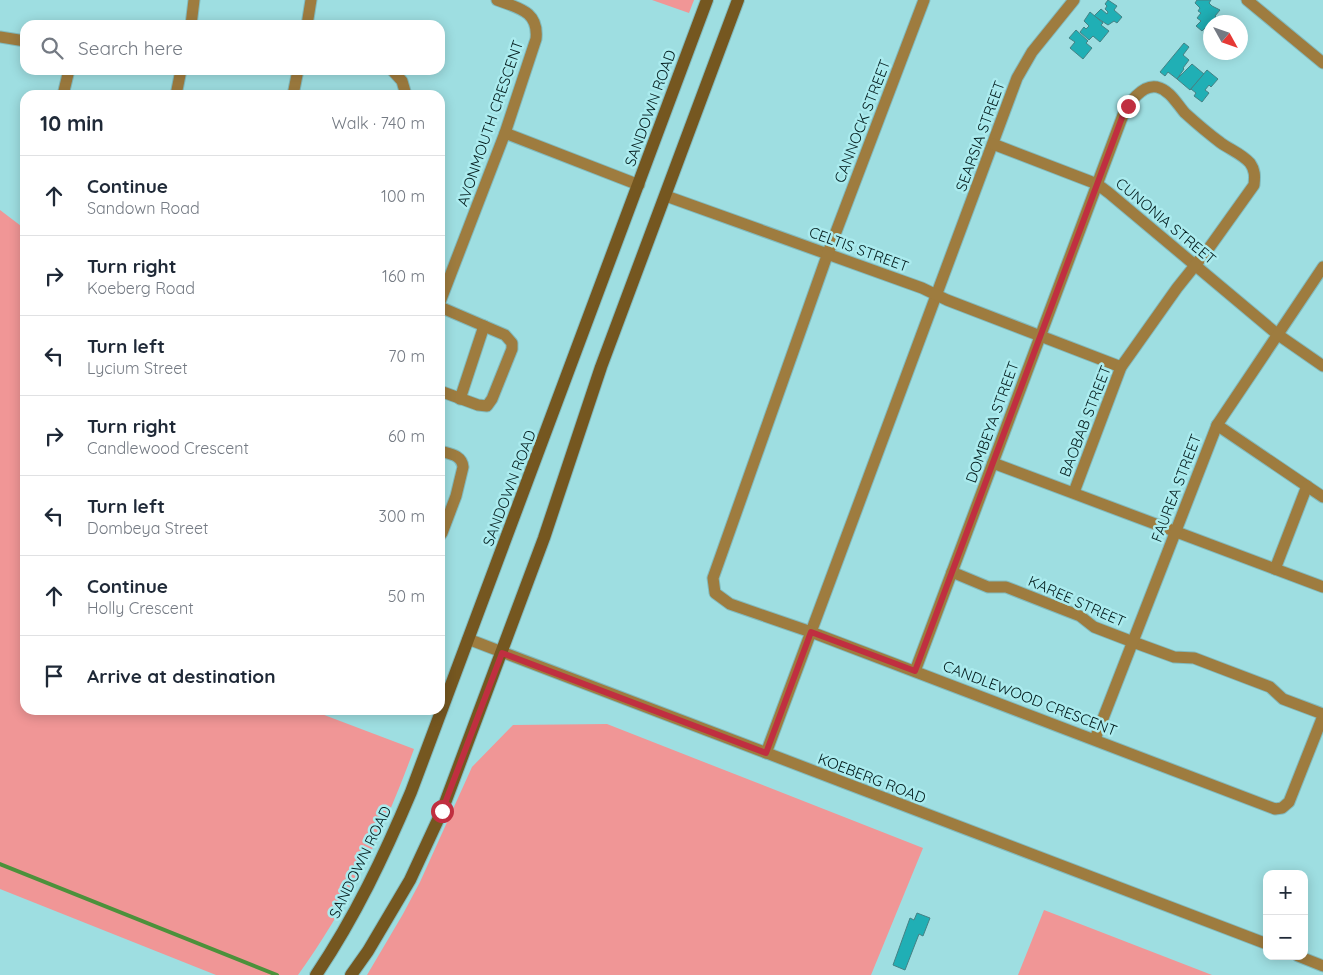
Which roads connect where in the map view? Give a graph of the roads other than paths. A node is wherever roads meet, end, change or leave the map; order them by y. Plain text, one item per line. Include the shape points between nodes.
1 (194, 0) edge
2 (311, 0) edge
3 (497, 0) edge
4 (707, 0) edge
5 (738, 0) edge
6 (924, 0) edge
7 (1074, 0) edge
8 (1247, 0) edge
9 (192, 20) edge
10 (308, 20) edge
11 (0, 38) edge
12 (20, 40) edge
13 (1323, 64) edge
14 (68, 75) edge
15 (180, 75) edge
16 (297, 75) edge
17 (397, 75) edge
18 (64, 90) edge
19 (177, 90) edge
20 (294, 90) edge
21 (405, 90) edge
22 (505, 133) junction
23 (993, 144) junction
24 (1097, 184) junction
25 (639, 185) junction
26 (666, 196) junction
27 (828, 253) junction
28 (1196, 265) junction
29 (1323, 267) edge
30 (445, 289) edge
31 (936, 295) junction
32 (445, 309) edge
33 (484, 326) junction
34 (1277, 334) junction
35 (1040, 336) junction
36 (1323, 366) edge
37 (1121, 367) junction
38 (445, 393) edge
39 (460, 399) junction
40 (1217, 425) junction
41 (445, 453) edge
42 (993, 463) junction
43 (1307, 486) junction
44 (1074, 492) junction
45 (1323, 497) edge
46 (445, 525) edge
47 (1175, 531) junction
48 (1275, 569) junction
49 (952, 572) junction
50 (1323, 587) edge
51 (811, 632) junction
52 (468, 639) junction
53 (1133, 642) junction
54 (502, 653) junction
55 (915, 671) junction
56 (445, 701) edge
57 (440, 715) edge
58 (1323, 715) edge
59 (1095, 739) junction
60 (766, 753) junction
61 (1263, 942) edge
62 (1308, 960) edge
63 (1323, 966) edge
64 (316, 975) edge
65 (351, 975) edge

1 - 9 street
2 - 10 street
3 - 22 street, AVONMOUTH CRESCENT via 526,12 536,28 534,44
4 - 25 main road, SANDOWN ROAD
5 - 26 main road
6 - 27 street, CANNOCK STREET
7 - 23 street, SEARSIA STREET via 1023,65
8 - 13 street
11 - 12 street
14 - 18 street
15 - 19 street
16 - 20 street
17 - 21 street
22 - 25 street
22 - 30 street, AVONMOUTH CRESCENT
23 - 24 street, CUNONIA STREET
23 - 31 street, SEARSIA STREET
24 - 28 street, CUNONIA STREET
24 - 28 street, BAOBAB STREET via 1128,106 1145,89 1164,91 1222,143 1248,161 1255,176 1254,185
24 - 35 street, DOMBEYA STREET
25 - 52 main road, SANDOWN ROAD
26 - 27 street, CELTIS STREET
26 - 54 main road
27 - 31 street, CELTIS STREET
27 - 51 street, CANNOCK STREET via 713,578 715,594 730,604
28 - 34 street, CUNONIA STREET
28 - 37 street, BAOBAB STREET
29 - 34 street, FAUREA STREET
31 - 35 street, CELTIS STREET
31 - 51 street
32 - 33 street
33 - 39 street
33 - 39 street via 505,335 512,343 512,349 490,403 482,406
34 - 36 street, CUNONIA STREET
34 - 40 street, FAUREA STREET
35 - 37 street, CELTIS STREET
35 - 42 street, DOMBEYA STREET
37 - 44 street, BAOBAB STREET
38 - 39 street
40 - 43 street
40 - 47 street, FAUREA STREET
41 - 46 street via 461,460 463,467
42 - 44 street
42 - 49 street, DOMBEYA STREET
43 - 45 street
43 - 48 street
44 - 47 street
47 - 48 street
47 - 53 street, FAUREA STREET
48 - 50 street
49 - 53 street, KAREE STREET via 988,587 1006,587 1080,616 1094,626
49 - 55 street, DOMBEYA STREET
51 - 55 street, CANDLEWOOD CRESCENT
51 - 60 street
52 - 54 street, KOEBERG ROAD
52 - 56 main road, SANDOWN ROAD
53 - 58 street, KAREE STREET via 1174,657 1194,658 1270,687 1284,699
53 - 59 street, FAUREA STREET
54 - 60 street, KOEBERG ROAD
54 - 65 main road via 442,811 410,880
55 - 59 street, CANDLEWOOD CRESCENT
57 - 64 main road, SANDOWN ROAD via 384,854 352,918
58 - 59 street, CANDLEWOOD CRESCENT via 1289,802 1276,809
60 - 61 street, KOEBERG ROAD
62 - 63 street

